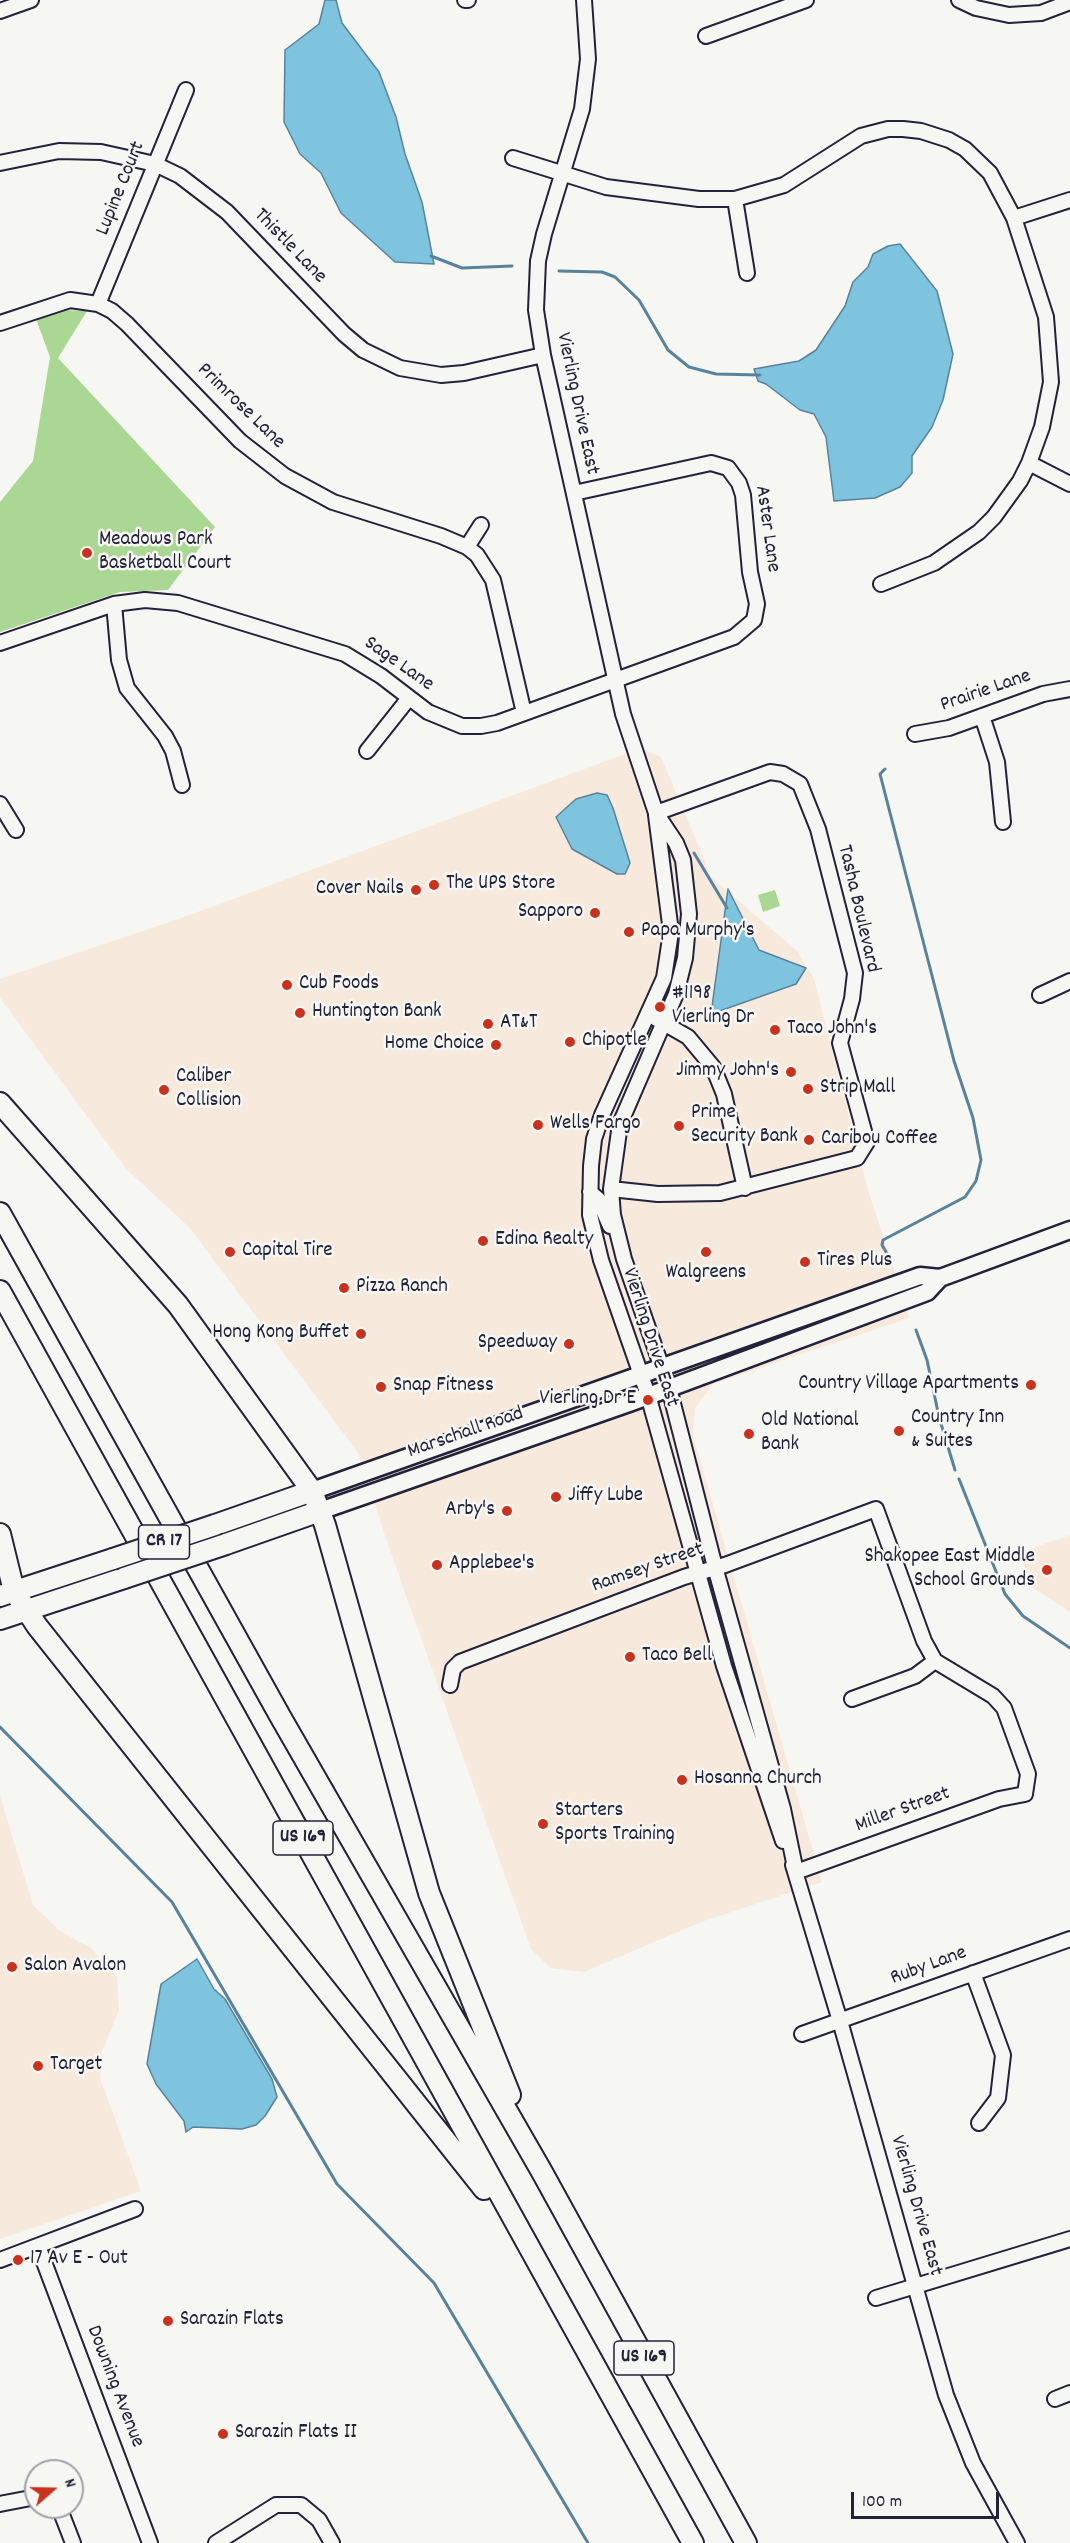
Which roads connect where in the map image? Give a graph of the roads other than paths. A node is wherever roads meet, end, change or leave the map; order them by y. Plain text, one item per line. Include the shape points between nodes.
1 (31, 0) edge
2 (584, 0) edge
3 (806, 0) edge
4 (959, 0) edge
5 (1070, 2) edge
6 (0, 11) edge
7 (705, 36) dead end
8 (186, 90) dead end
9 (513, 158) dead end
10 (0, 163) edge
11 (155, 164) junction
12 (563, 174) junction
13 (735, 199) junction
14 (1070, 200) edge
15 (1014, 218) junction
16 (747, 273) dead end
17 (98, 304) junction
18 (0, 323) edge
19 (543, 355) junction
20 (1029, 463) junction
21 (1070, 484) edge
22 (574, 493) junction
23 (481, 525) dead end
24 (466, 547) junction
25 (881, 584) dead end
26 (114, 604) junction
27 (757, 613) joint
28 (0, 643) edge
29 (615, 680) junction
30 (1070, 689) edge
31 (409, 698) junction
32 (524, 713) junction
33 (982, 716) junction
34 (915, 734) dead end
35 (367, 751) dead end
36 (182, 785) dead end
37 (0, 804) edge
38 (656, 813) junction
39 (1003, 822) dead end
40 (16, 830) dead end
41 (1070, 981) edge
42 (1040, 995) dead end
43 (647, 1015) junction
44 (663, 1022) junction
45 (0, 1103) edge
46 (746, 1188) junction
47 (611, 1190) junction
48 (590, 1192) junction
49 (0, 1213) edge
50 (1070, 1230) edge
51 (619, 1243) junction
52 (940, 1278) junction
53 (0, 1290) edge
54 (662, 1368) junction
55 (641, 1376) junction
56 (669, 1388) junction
57 (648, 1395) junction
58 (312, 1491) junction
59 (320, 1511) junction
60 (0, 1534) edge
61 (715, 1567) junction
62 (697, 1573) junction
63 (7, 1594) edge
64 (27, 1610) junction
65 (0, 1619) edge
66 (935, 1661) junction
67 (450, 1685) dead end
68 (852, 1700) dead end
69 (795, 1872) junction
70 (1070, 1939) edge
71 (973, 1973) junction
72 (840, 2021) junction
73 (802, 2034) dead end
74 (979, 2123) dead end
75 (542, 2172) junction
76 (135, 2209) dead end
77 (1070, 2239) edge
78 (38, 2246) junction
79 (0, 2260) edge
80 (917, 2288) junction
81 (876, 2298) dead end
82 (605, 2386) junction
83 (1070, 2393) edge
84 (1055, 2399) dead end
85 (24, 2499) edge
86 (0, 2504) edge
87 (64, 2519) edge
88 (73, 2543) edge
89 (150, 2543) edge
90 (216, 2543) edge
91 (332, 2543) edge
92 (693, 2543) edge
93 (746, 2543) edge
94 (1017, 2543) edge

1 - 6 street
2 - 12 street, Vierling Drive East via 588,33 586,84
3 - 7 street
4 - 5 street via 1009,15 1041,12
8 - 11 street, Lupine Court
9 - 12 street
10 - 11 street, Thistle Lane via 34,154 77,151
11 - 17 street, Lupine Court
11 - 19 street, Thistle Lane via 180,176 227,212 344,334 381,360 420,373 441,375
12 - 13 street via 637,192
12 - 19 street, Vierling Drive East via 538,261 536,310
13 - 15 street via 784,185 861,136 903,129 936,135 965,149 990,173
13 - 16 street
14 - 15 street
15 - 20 street via 1041,298 1051,359 1048,402
17 - 18 street, Primrose Lane via 63,301
17 - 24 street, Primrose Lane via 127,324 240,441 285,476 333,502
19 - 22 street, Vierling Drive East
20 - 21 street
20 - 25 street via 994,517 963,544 920,570
22 - 27 street, Aster Lane via 711,463 728,468 743,495
22 - 29 street, Vierling Drive East
23 - 24 street
24 - 32 street, Primrose Lane via 477,555 493,580
26 - 28 street, Sage Lane
26 - 31 street, Sage Lane via 145,600 178,603 327,648 363,664
26 - 36 street via 119,660 127,688 165,736
27 - 29 street, Sage Lane via 749,626 734,637
29 - 32 street, Sage Lane
29 - 38 street, Vierling Drive East
30 - 33 street, Prairie Lane via 1043,694
31 - 32 street, Sage Lane via 428,712 462,726 497,723
31 - 35 street
33 - 34 street, Prairie Lane via 949,728
33 - 39 street via 997,762
37 - 40 street
38 - 43 street, Vierling Drive East via 671,932 664,978
38 - 44 street, Vierling Drive East via 683,860 689,914 685,958 676,994
38 - 46 street, Tasha Boulevard via 770,772 800,784 818,829 855,973 840,1043 867,1142 857,1158
41 - 42 street
43 - 44 street
43 - 48 street, Vierling Drive East via 594,1139
44 - 46 street via 688,1037 714,1066
44 - 47 street, Vierling Drive East via 620,1124
45 - 58 highway via 178,1305
46 - 47 street, Tasha Boulevard via 720,1193 658,1194
47 - 51 street, Vierling Drive East
48 - 51 street via 598,1199
48 - 55 street, Vierling Drive East via 590,1215 601,1260
49 - 75 highway, US 169 via 280,1716
50 - 52 main road, Marschall Road / CR 17
51 - 54 street, Vierling Drive East
52 - 54 main road, Marschall Road / CR 17 via 920,1276
52 - 56 main road, Marschall Road / CR 17 via 927,1292
53 - 82 highway, US 169
54 - 55 main road, Marschall Road / CR 17
54 - 56 street, Vierling Drive East
55 - 57 street, Vierling Drive East
55 - 58 main road, Marschall Road / CR 17
56 - 57 main road, Marschall Road / CR 17
56 - 61 street, Vierling Drive East
57 - 59 main road, Marschall Road / CR 17
57 - 62 street, Vierling Drive East
58 - 59 highway
58 - 63 highway, Marschall Road / CR 17, bridge
59 - 64 highway, Marschall Road / CR 17, bridge
59 - 75 highway via 429,1893
60 - 63 highway
61 - 62 street, Ramsey Street
61 - 66 street, Ramsey Street via 876,1509 924,1641
61 - 69 street, Vierling Drive East via 783,1809
62 - 67 street, Ramsey Street via 460,1662 453,1669
62 - 69 street, Vierling Drive East via 772,1813
63 - 64 highway
64 - 65 highway, Marschall Road / CR 17
64 - 82 highway via 470,2168 525,2249
66 - 68 street via 915,1676
66 - 69 street, Miller Street via 993,1696 1004,1708 1028,1774 1026,1794 999,1799
69 - 72 street, Vierling Drive East
70 - 71 street, Ruby Lane
71 - 72 street, Ruby Lane
71 - 74 street via 1003,2055 998,2098
72 - 73 street, Ruby Lane
72 - 80 street, Vierling Drive East
75 - 93 highway, US 169
76 - 78 street
77 - 80 street
78 - 79 street
78 - 89 street, Downing Avenue
80 - 81 street
80 - 94 street, Vierling Drive East via 946,2396 973,2463
82 - 92 highway, US 169
83 - 84 street
85 - 86 street
87 - 88 street
90 - 91 street via 276,2505 301,2505 319,2520

